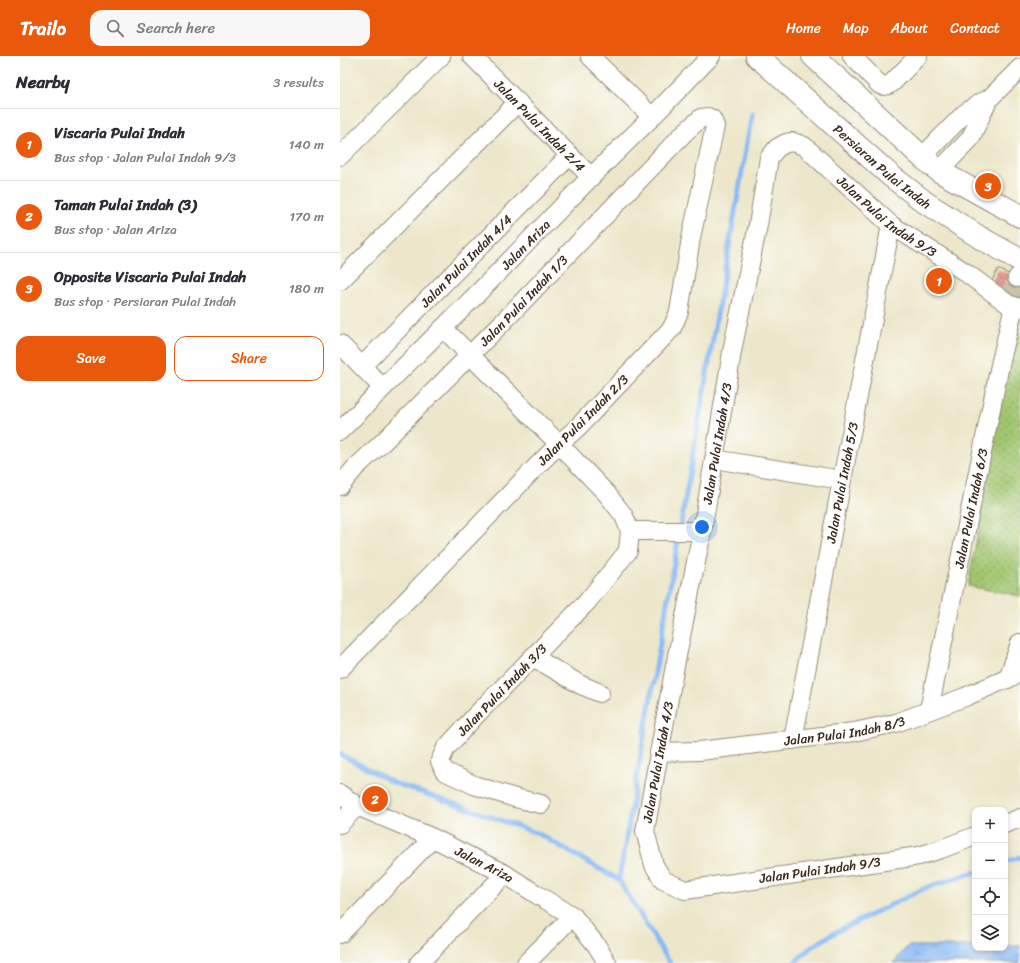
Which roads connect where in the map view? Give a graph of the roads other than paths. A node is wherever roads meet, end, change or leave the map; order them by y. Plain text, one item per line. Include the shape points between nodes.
1 (441, 56) edge
2 (472, 56) edge
3 (590, 56) edge
4 (757, 56) edge
5 (813, 56) edge
6 (852, 56) edge
7 (918, 56) edge
8 (703, 59) edge
9 (1020, 68) edge
10 (989, 99) junction
11 (518, 102) junction
12 (708, 116) joint
13 (652, 117) junction
14 (777, 148) joint
15 (570, 155) junction
16 (340, 156) edge
17 (922, 157) junction
18 (940, 171) junction
19 (591, 176) junction
20 (1020, 216) edge
21 (891, 225) junction
22 (340, 281) edge
23 (1017, 294) edge
24 (443, 328) junction
25 (340, 344) edge
26 (470, 355) junction
27 (362, 366) junction
28 (383, 388) junction
29 (340, 432) edge
30 (559, 444) junction
31 (714, 459) junction
32 (842, 480) junction
33 (340, 486) edge
34 (630, 531) junction
35 (699, 532) junction
36 (1020, 643) edge
37 (533, 657) junction
38 (340, 669) edge
39 (1014, 676) edge
40 (600, 693) dead end
41 (929, 710) junction
42 (793, 740) junction
43 (659, 752) junction
44 (340, 794) edge
45 (541, 804) dead end
46 (357, 806) junction
47 (1020, 818) edge
48 (1008, 823) edge
49 (340, 824) edge
50 (972, 837) edge
51 (433, 838) junction
52 (505, 874) junction
53 (663, 880) joint
54 (574, 916) junction
55 (340, 934) edge
56 (419, 963) edge
57 (526, 963) edge
58 (607, 963) edge

1 - 16 street
2 - 11 street, Jalan Pulai Indah 2/4
3 - 13 street
4 - 23 main road, Persiaran Pulai Indah via 891,176 926,203 979,237
5 - 17 main road
6 - 7 street via 883,86 892,83
8 - 13 street, Jalan Ariza
9 - 10 street
10 - 17 street via 964,114
10 - 18 street via 970,139
11 - 15 street, Jalan Pulai Indah 2/4
11 - 22 street
12 - 26 street, Jalan Pulai Indah 1/3 via 701,118 685,132
12 - 30 street, Jalan Pulai Indah 2/3 via 715,126 691,238 679,312 672,328
13 - 19 street, Jalan Ariza
14 - 21 street, Jalan Pulai Indah 9/3 via 793,142 804,146
14 - 31 street, Jalan Pulai Indah 4/3 via 769,158
15 - 19 street, Jalan Pulai Indah 2/4
15 - 27 street, Jalan Pulai Indah 4/4
17 - 18 main road
18 - 20 main road
19 - 24 street, Jalan Ariza
21 - 23 street, Jalan Pulai Indah 9/3 via 965,272
21 - 32 street, Jalan Pulai Indah 5/3
23 - 41 street, Jalan Pulai Indah 6/3
24 - 26 street
24 - 28 street, Jalan Ariza
25 - 27 street
26 - 30 street
26 - 33 street, Jalan Pulai Indah 1/3 via 355,468
27 - 28 street
28 - 29 street, Jalan Ariza
30 - 34 street via 607,494 624,516
30 - 38 street, Jalan Pulai Indah 2/3
31 - 32 street
31 - 35 street, Jalan Pulai Indah 4/3
32 - 42 street, Jalan Pulai Indah 5/3
34 - 35 street
34 - 37 street, Jalan Pulai Indah 3/3 via 628,551 587,602
35 - 43 street, Jalan Pulai Indah 4/3
36 - 39 street
37 - 40 street
37 - 45 street, Jalan Pulai Indah 3/3 via 476,714 446,748 440,761 444,771 474,785
39 - 41 street, Jalan Pulai Indah 8/3
41 - 42 street, Jalan Pulai Indah 8/3 via 896,723 854,732
42 - 43 street, Jalan Pulai Indah 8/3 via 700,751
43 - 53 street, Jalan Pulai Indah 4/3 via 646,831 654,865
44 - 46 street, Jalan Ariza
46 - 49 street
46 - 51 street, Jalan Ariza
47 - 48 street
50 - 53 street, Jalan Pulai Indah 9/3 via 919,856 685,890
51 - 52 street, Jalan Ariza
51 - 55 street
52 - 54 street, Jalan Ariza
52 - 56 street
54 - 57 street
54 - 58 street, Jalan Ariza

